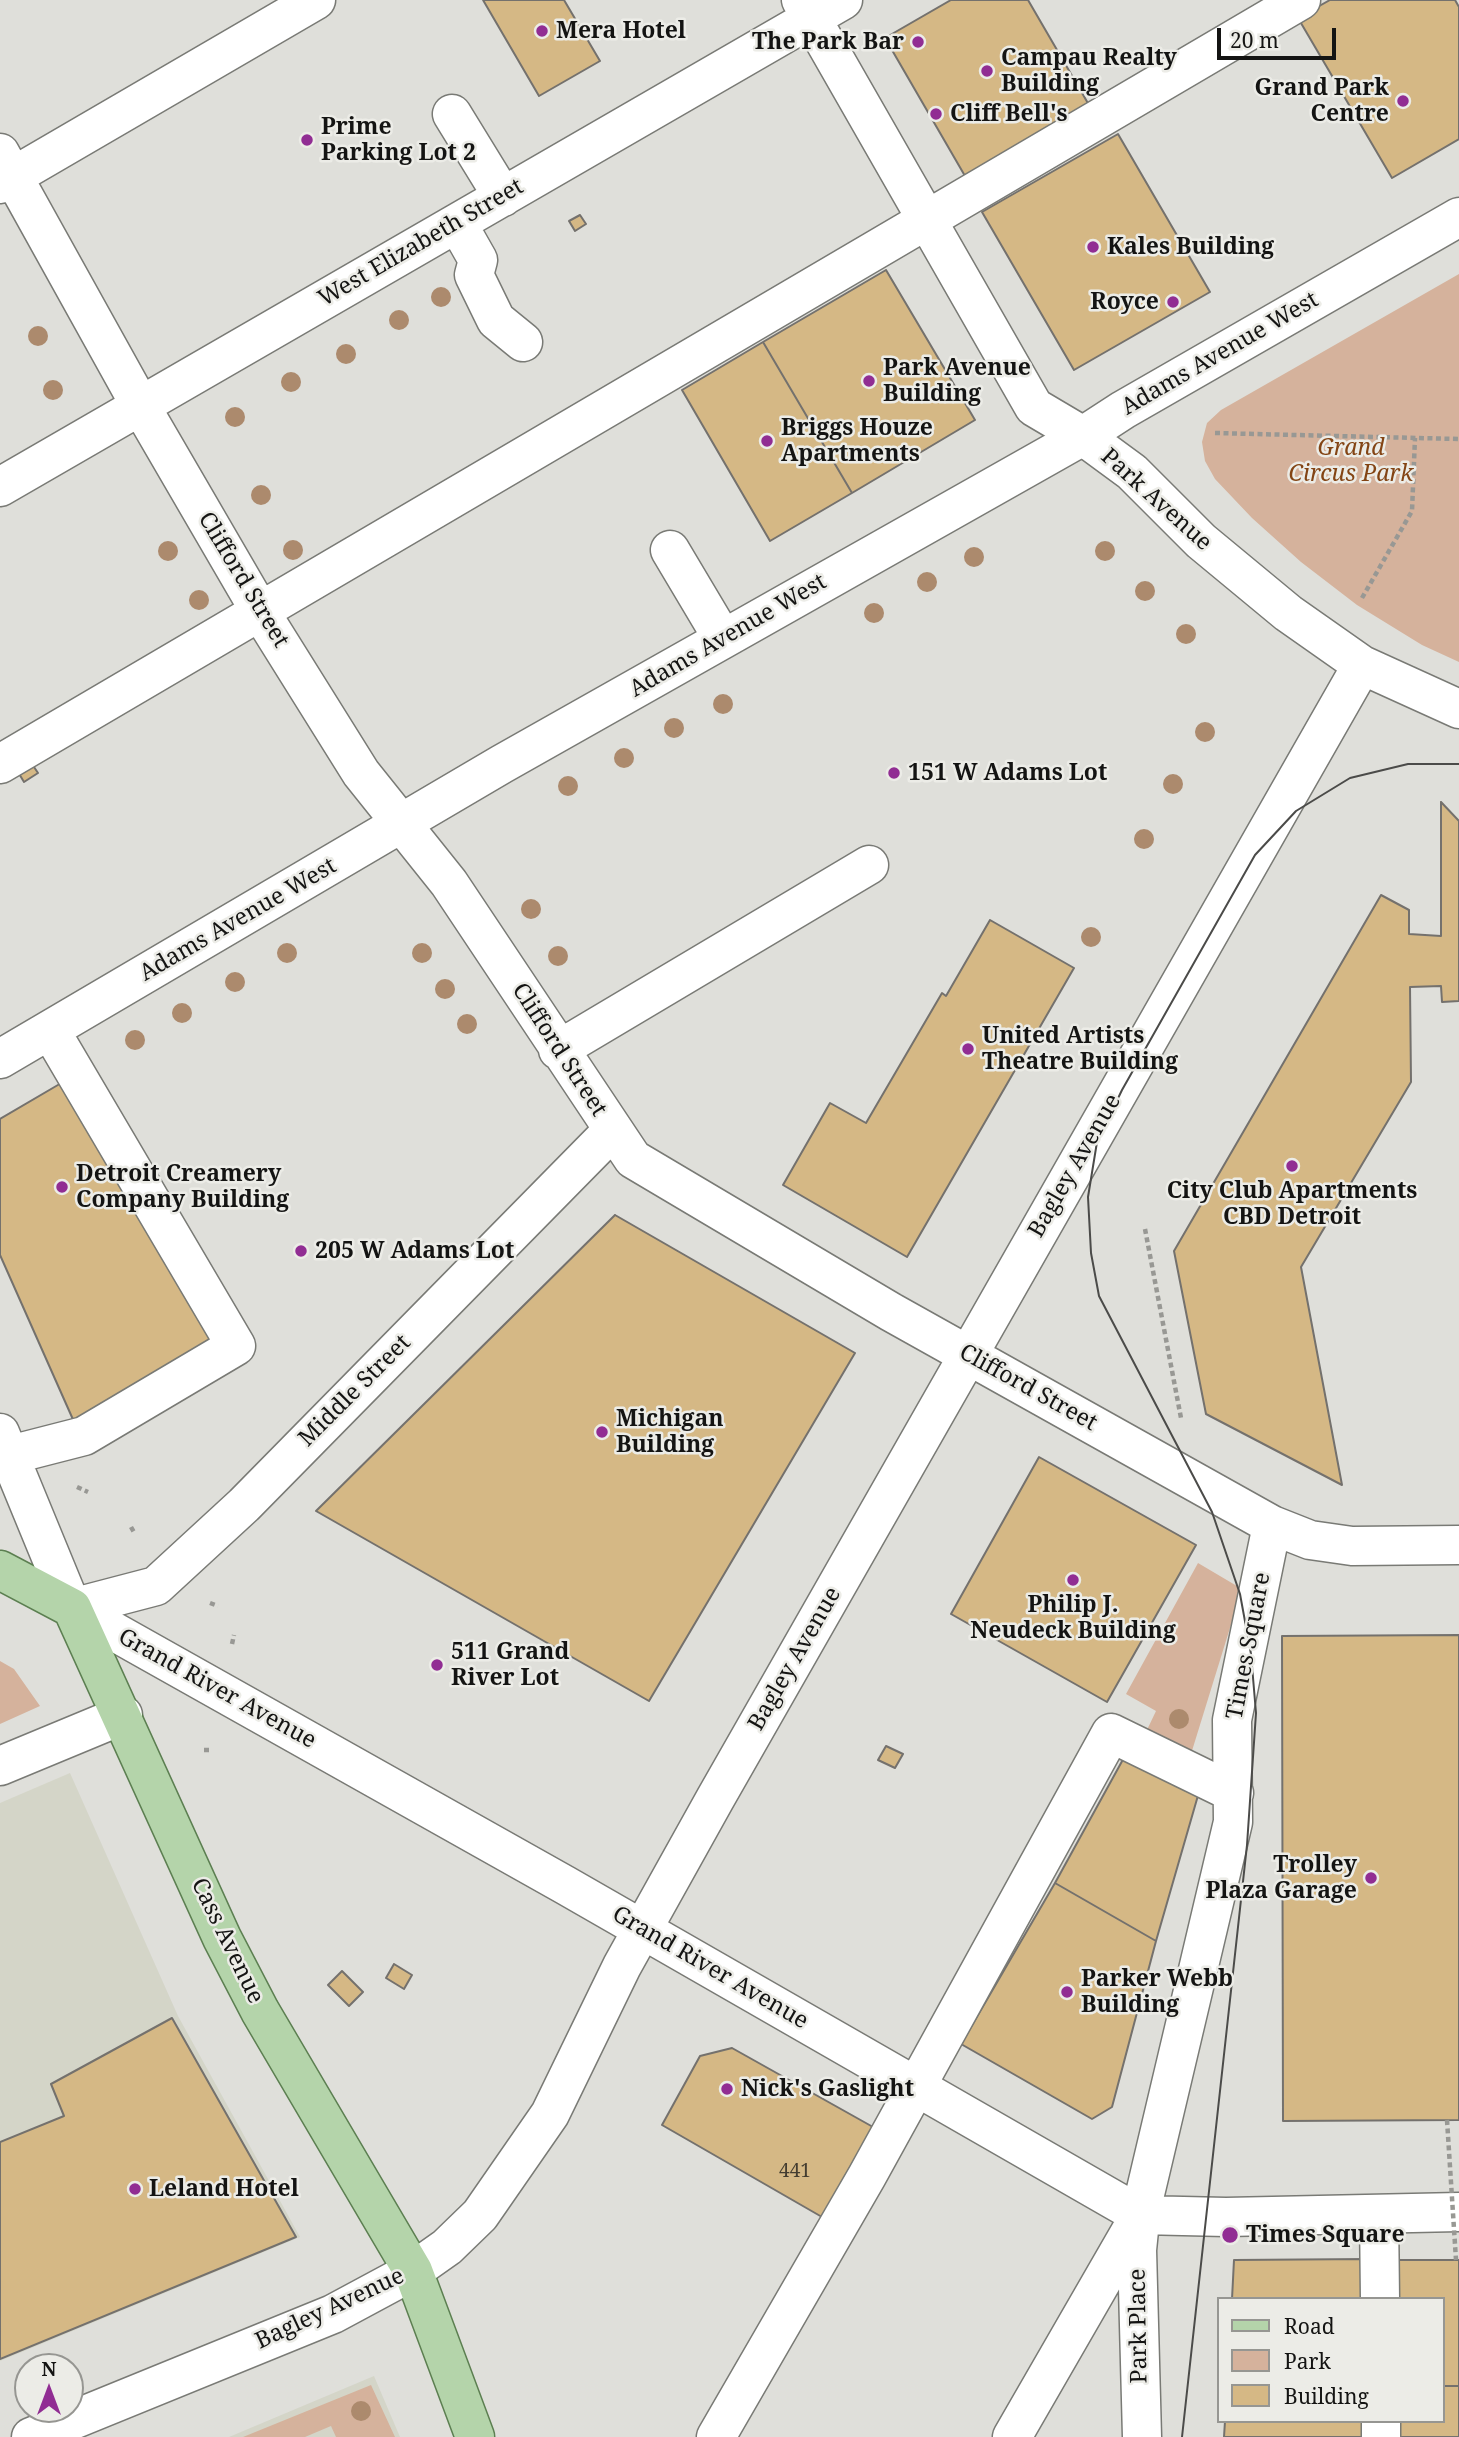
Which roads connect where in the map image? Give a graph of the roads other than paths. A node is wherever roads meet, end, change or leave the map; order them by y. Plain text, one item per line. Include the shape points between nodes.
1 (316, 0) edge
2 (1301, 0) edge
3 (818, 6) edge
4 (452, 114) dead end
5 (4, 171) edge
6 (503, 197) junction
7 (1459, 217) edge
8 (924, 219) junction
9 (457, 223) junction
10 (478, 260) dead end
11 (140, 405) junction
12 (1083, 436) junction
13 (0, 487) edge
14 (670, 550) dead end
15 (261, 612) junction
16 (723, 639) junction
17 (1362, 665) junction
18 (1459, 709) edge
19 (0, 764) edge
20 (400, 824) junction
21 (869, 865) dead end
22 (50, 1030) junction
23 (558, 1050) junction
24 (0, 1059) edge
25 (612, 1131) junction
26 (968, 1354) junction
27 (5, 1444) edge
28 (1272, 1525) junction
29 (1459, 1545) edge
30 (0, 1570) edge
31 (72, 1608) junction
32 (123, 1715) junction
33 (0, 1766) edge
34 (1234, 1793) junction
35 (642, 1930) junction
36 (916, 2087) junction
37 (1459, 2212) edge
38 (1379, 2214) junction
39 (1140, 2215) junction
40 (413, 2271) junction
41 (1380, 2297) edge
42 (31, 2437) edge
43 (475, 2437) edge
44 (716, 2437) edge
45 (1012, 2437) edge
46 (1142, 2437) edge

1 - 5 street
2 - 8 street
3 - 6 street, West Elizabeth Street
3 - 8 street, Park Avenue
4 - 6 street
5 - 11 street, Clifford Street
6 - 9 street, West Elizabeth Street
7 - 12 street, Adams Avenue West
8 - 12 street, Park Avenue via 1034,407
8 - 15 street
9 - 10 street
9 - 11 street, West Elizabeth Street
11 - 13 street, West Elizabeth Street
11 - 15 street, Clifford Street
12 - 16 street, Adams Avenue West
12 - 17 street, Park Avenue via 1132,471 1238,573
14 - 16 street
15 - 19 street
15 - 20 street, Clifford Street via 360,773
16 - 20 street, Adams Avenue West
17 - 18 street, Park Avenue
17 - 26 street, Bagley Avenue
20 - 22 street, Adams Avenue West
20 - 23 street, Clifford Street via 449,883
21 - 23 street
22 - 24 street, Adams Avenue West
22 - 27 street via 236,1346 84,1436
23 - 25 street, Clifford Street
25 - 26 street, Clifford Street via 633,1159 669,1182
25 - 31 street, Middle Street via 244,1505 156,1586
26 - 28 street, Clifford Street
26 - 35 street, Bagley Avenue
27 - 31 street, Cass Avenue
28 - 29 street, Clifford Street via 1310,1540 1352,1546
28 - 34 street, Times Square via 1232,1720
30 - 31 main road, Grand River Avenue
31 - 32 main road, Cass Avenue
31 - 35 street, Grand River Avenue
32 - 33 street
32 - 40 main road, Cass Avenue via 222,1938
34 - 36 street via 1111,1733
34 - 39 street, Times Square via 1233,1822
35 - 36 street, Grand River Avenue
35 - 40 street, Bagley Avenue via 550,2114 511,2175 481,2215
36 - 39 street, Grand River Avenue
36 - 44 street
37 - 38 street, Grand River Avenue
38 - 39 street, Grand River Avenue
38 - 41 street
39 - 45 street, Times Square
39 - 46 street, Park Place
40 - 42 street, Bagley Avenue via 333,2314
40 - 43 main road, Cass Avenue

